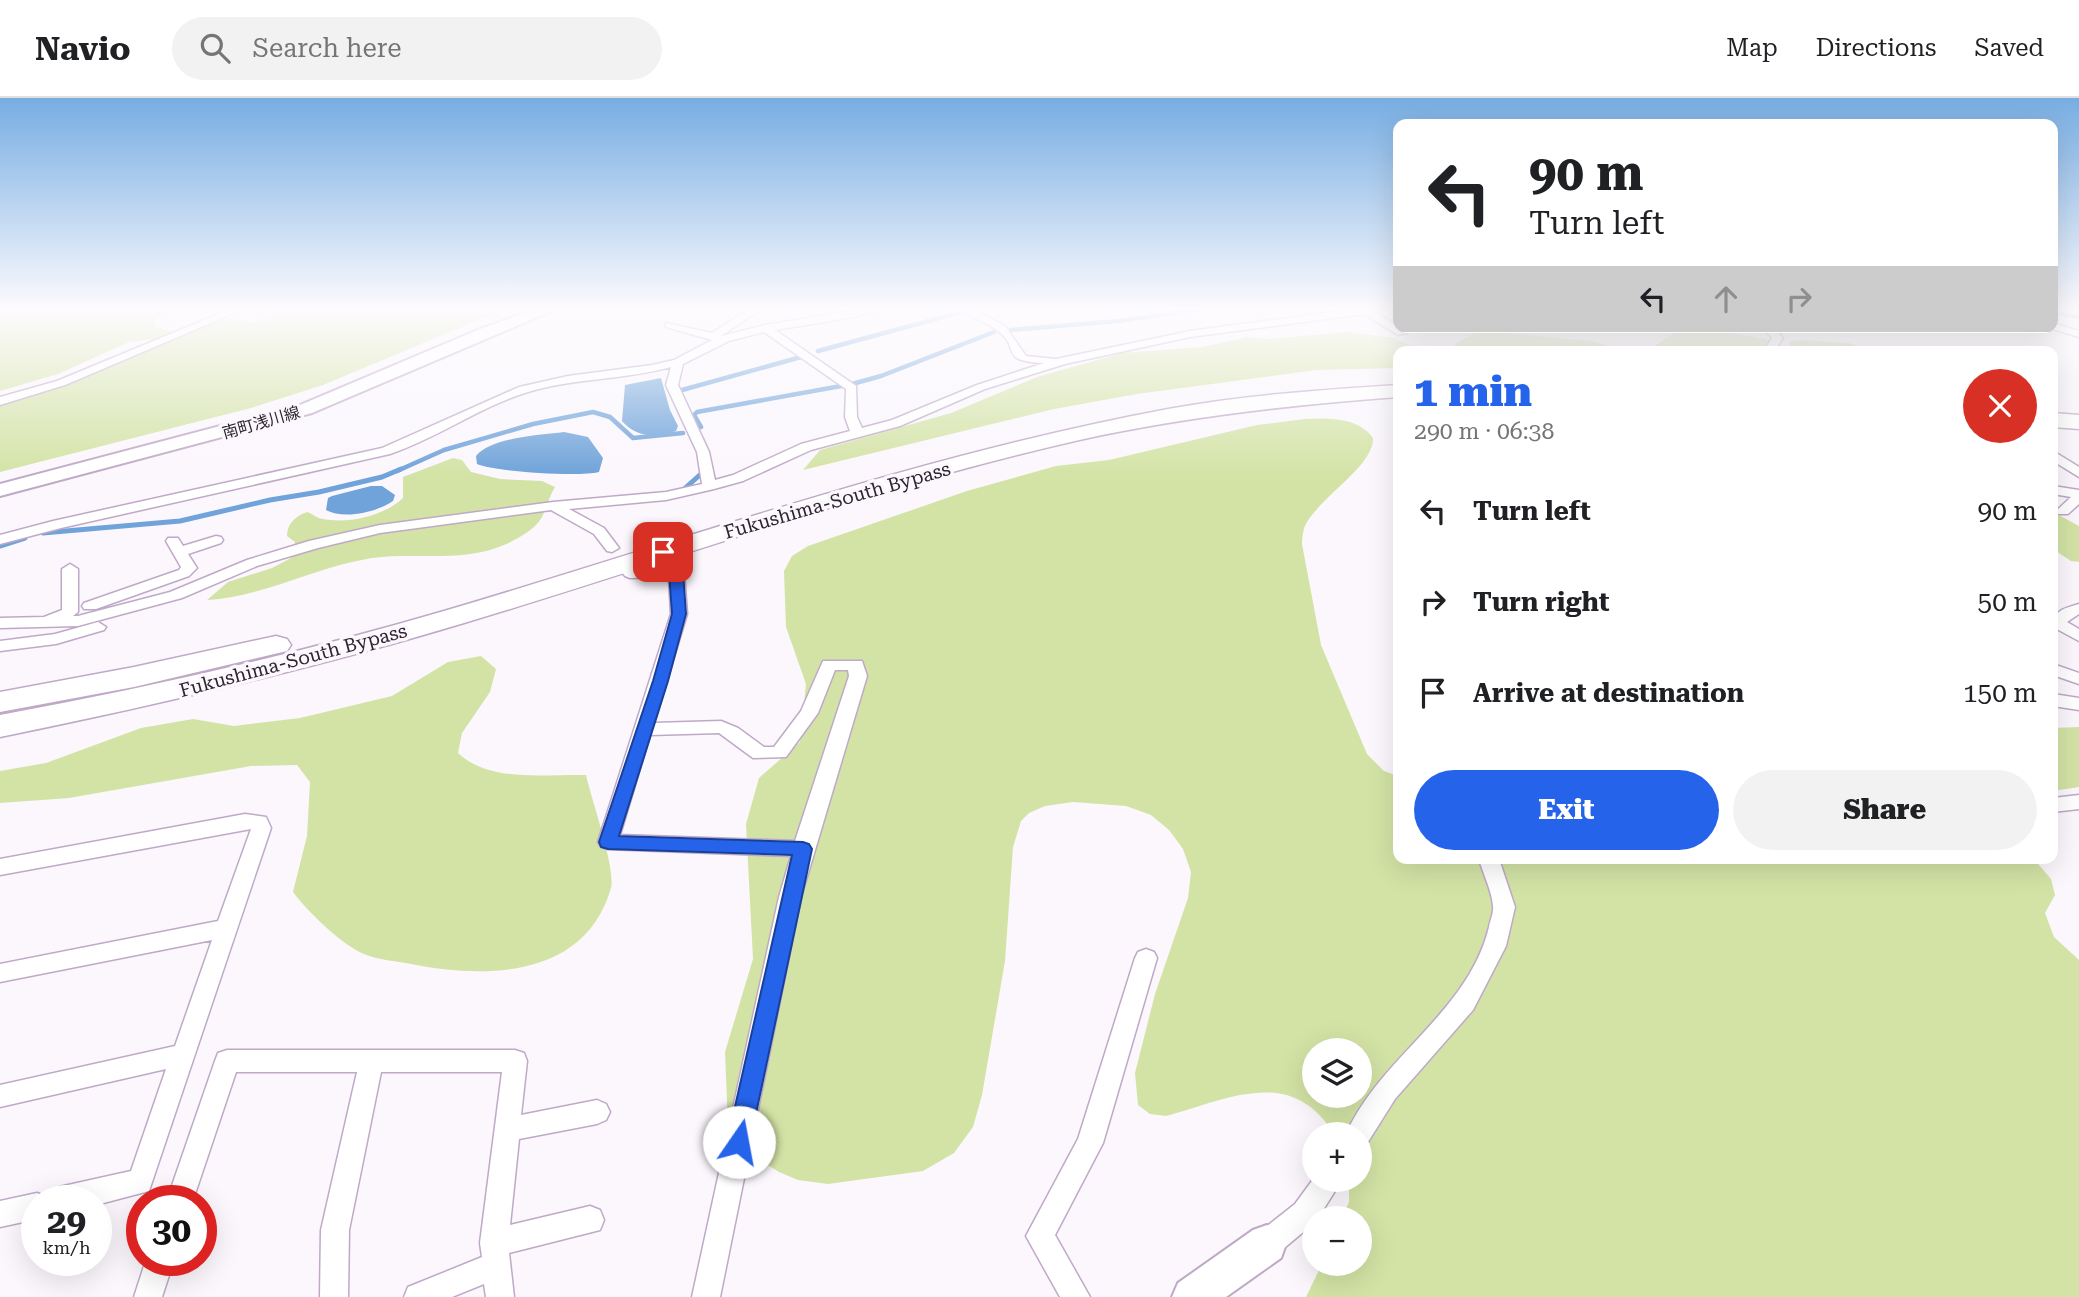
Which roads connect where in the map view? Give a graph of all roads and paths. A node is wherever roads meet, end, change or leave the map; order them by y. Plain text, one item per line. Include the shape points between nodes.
1 (107, 364) edge
2 (411, 364) edge
3 (670, 364) edge
4 (677, 364) edge
5 (820, 364) edge
6 (1053, 364) edge
7 (1393, 377) edge
8 (1393, 391) edge
9 (0, 401) edge
10 (2058, 410) edge
11 (2079, 412) edge
12 (2058, 420) edge
13 (2079, 422) edge
14 (857, 433) junction
15 (2058, 458) edge
16 (2079, 473) edge
17 (709, 486) junction
18 (0, 490) edge
19 (2058, 491) edge
20 (2079, 496) edge
21 (552, 506) junction
22 (2063, 511) dead end
23 (36, 530) junction
24 (0, 540) edge
25 (216, 540) dead end
26 (29, 547) dead end
27 (618, 556) junction
28 (669, 562) junction
29 (70, 569) dead end
30 (176, 595) junction
31 (2079, 609) edge
32 (70, 612) junction
33 (44, 622) junction
34 (0, 623) edge
35 (2079, 636) edge
36 (0, 646) edge
37 (2058, 671) edge
38 (2079, 679) edge
39 (2058, 701) edge
40 (0, 702) edge
41 (2079, 704) edge
42 (0, 726) edge
43 (645, 729) junction
44 (2079, 802) edge
45 (2058, 804) edge
46 (803, 849) junction
47 (1491, 864) edge
48 (0, 867) edge
49 (226, 928) junction
50 (1146, 958) dead end
51 (0, 973) edge
52 (182, 1055) junction
53 (371, 1062) junction
54 (0, 1096) edge
55 (597, 1112) dead end
56 (1367, 1122) edge
57 (508, 1129) junction
58 (185, 1185) edge
59 (112, 1188) edge
60 (1320, 1192) edge
61 (21, 1209) edge
62 (0, 1214) edge
63 (590, 1220) dead end
64 (1267, 1244) joint
65 (495, 1254) junction
66 (155, 1276) edge
67 (148, 1297) edge
68 (334, 1297) edge
69 (418, 1297) edge
70 (500, 1297) edge
71 (706, 1297) edge
72 (1076, 1297) edge
73 (1192, 1297) edge

1 - 9 street
2 - 18 street, 南町浅川線 via 306,409
3 - 23 street via 535,387 472,410 385,451
4 - 17 street via 672,385 703,452
5 - 14 street via 852,388 851,417
6 - 14 street via 981,387 896,423
7 - 27 highway, Fukushima-South Bypass via 1210,392 1073,417 939,449
8 - 28 highway, Fukushima-South Bypass via 1226,407 1020,447 919,475
10 - 11 highway
12 - 13 highway
14 - 17 street via 806,446 738,478
15 - 16 street
17 - 21 street via 666,496
19 - 20 street
20 - 22 street
21 - 27 street via 598,531
21 - 30 street via 434,521 314,544 252,563
23 - 24 street
23 - 26 street
25 - 32 street via 176,546 189,568 184,573
27 - 28 highway, Fukushima-South Bypass
27 - 40 highway, Fukushima-South Bypass via 281,644
27 - 42 highway, Fukushima-South Bypass via 450,619 223,681
28 - 43 street via 677,624
29 - 32 street
30 - 33 street via 78,621
30 - 36 street via 89,630
31 - 35 street via 2063,615 2058,623
32 - 33 street
33 - 34 street
37 - 38 street
39 - 41 street
43 - 46 street via 608,842
43 - 46 street via 721,727 760,754 779,753 809,713 829,665 856,665 854,693
44 - 45 street
46 - 71 street
47 - 56 street via 1504,907 1495,946 1465,1003 1386,1091
48 - 49 street via 259,822 261,828
49 - 51 street
49 - 52 street
50 - 72 street via 1090,1143 1040,1236
52 - 54 street
52 - 59 street via 140,1182
53 - 57 street via 515,1061
53 - 58 street via 227,1061
53 - 68 street via 335,1230
55 - 57 street
57 - 65 street
60 - 64 street via 1305,1213
61 - 62 street
63 - 65 street
64 - 73 street
65 - 69 street
65 - 70 street
66 - 67 street

